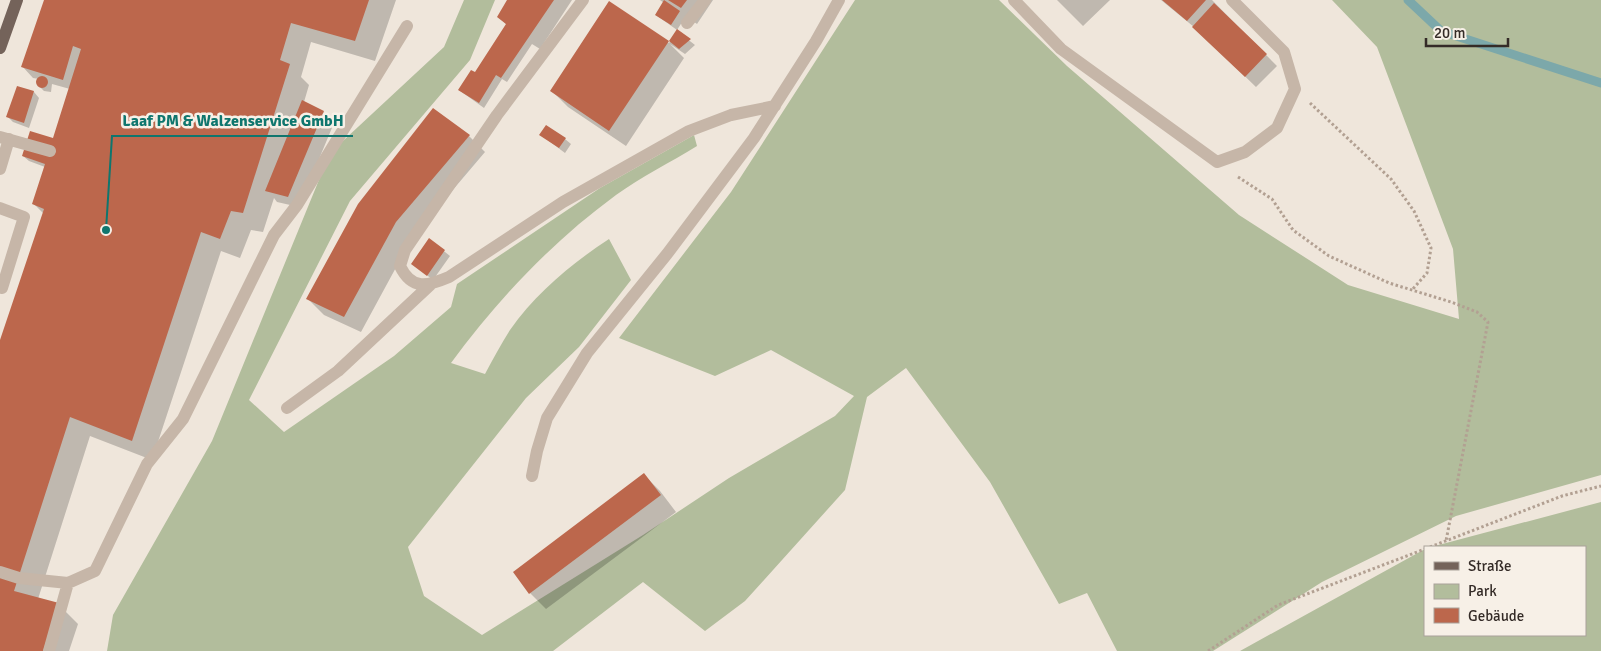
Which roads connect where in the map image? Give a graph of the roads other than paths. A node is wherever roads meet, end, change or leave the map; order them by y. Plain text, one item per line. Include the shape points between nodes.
1 (17, 0) edge
2 (583, 0) edge
3 (705, 0) edge
4 (839, 0) edge
5 (1014, 0) edge
6 (1232, 0) edge
7 (687, 24) dead end
8 (408, 26) dead end
9 (0, 48) edge
10 (775, 106) junction
11 (4, 138) edge
12 (50, 151) dead end
13 (0, 169) edge
14 (0, 208) edge
15 (430, 285) junction
16 (1, 291) edge
17 (287, 408) dead end
18 (532, 476) dead end
19 (0, 572) edge
20 (68, 583) junction
21 (49, 651) edge

1 - 9 main road
2 - 15 lane via 497,115 405,250 400,266 405,275 414,283
3 - 7 lane
4 - 10 lane
5 - 6 lane via 1061,48 1217,162 1245,152 1277,128 1295,89 1284,52
8 - 20 lane via 297,205 274,234 182,419 147,464 94,571
10 - 15 lane via 730,115 689,131 563,202 449,277
10 - 18 lane via 667,254 587,354 547,418
11 - 12 lane
11 - 13 lane
14 - 16 lane via 24,217
15 - 17 lane via 338,371
19 - 20 lane via 19,578
20 - 21 lane

